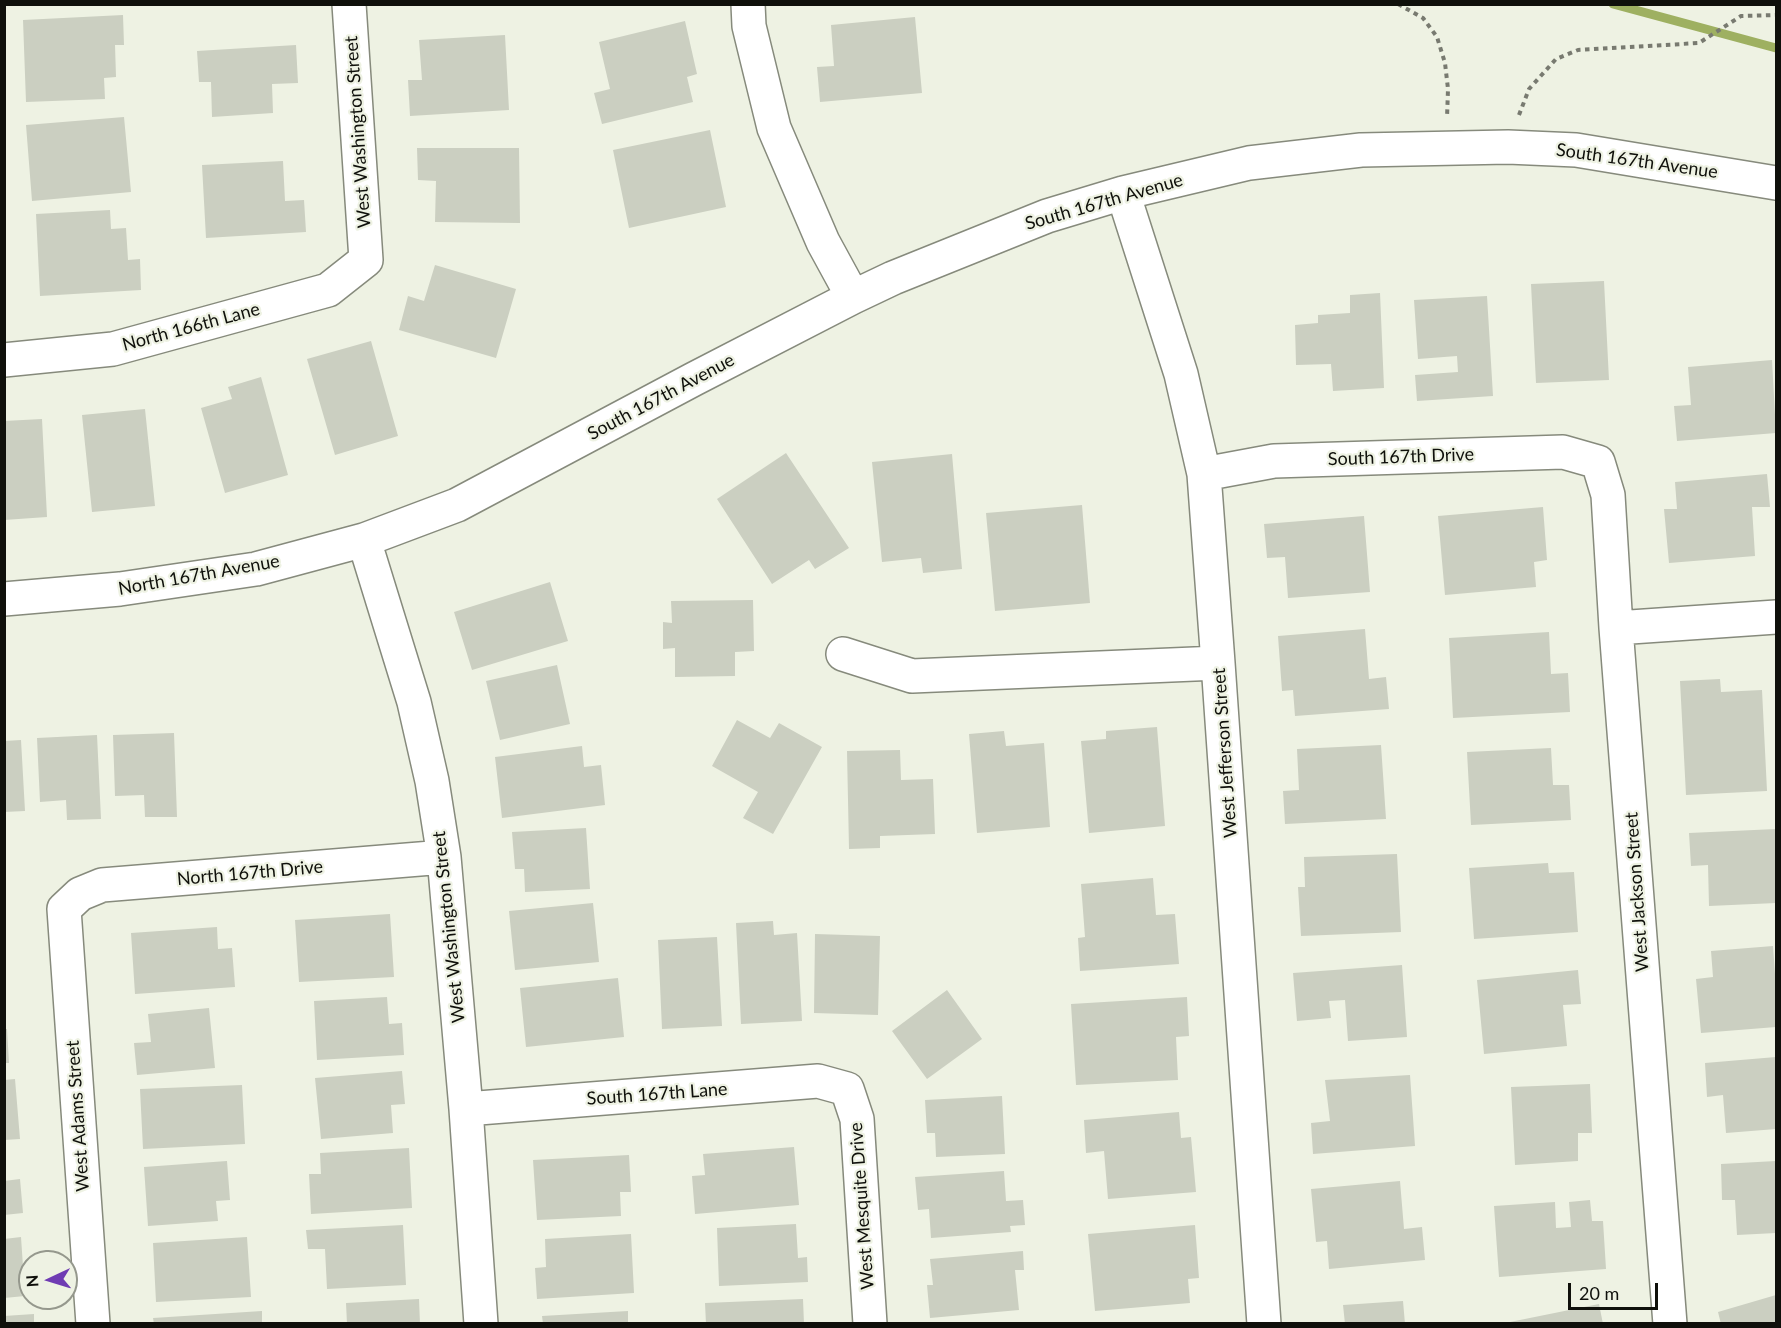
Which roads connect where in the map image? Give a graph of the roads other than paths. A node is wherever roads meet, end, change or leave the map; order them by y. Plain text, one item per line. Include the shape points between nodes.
1 (349, 4) edge
2 (748, 4) edge
3 (1776, 183) edge
4 (1123, 193) junction
5 (366, 260) joint
6 (853, 297) junction
7 (4, 360) edge
8 (1598, 462) joint
9 (1204, 474) junction
10 (457, 505) joint
11 (364, 540) junction
12 (4, 599) edge
13 (1776, 617) edge
14 (1616, 628) junction
15 (843, 654) dead end
16 (1218, 663) junction
17 (444, 857) junction
18 (64, 909) joint
19 (847, 1089) joint
20 (466, 1109) junction
21 (93, 1323) edge
22 (481, 1323) edge
23 (870, 1323) edge
24 (1264, 1323) edge
25 (1670, 1323) edge

1 - 5 street, West Washington Street
2 - 6 street via 774,128 823,242
3 - 4 street, South 167th Avenue via 1576,150 1508,147 1361,150 1249,163
4 - 6 street, South 167th Avenue via 1047,216
4 - 9 street, West Jefferson Street via 1181,374
5 - 7 street, North 166th Lane via 328,290 113,349
6 - 10 street, South 167th Avenue
8 - 9 street, South 167th Drive via 1563,452 1274,461
8 - 14 street, West Jackson Street via 1608,495
9 - 16 street, West Jefferson Street
10 - 11 street, North 167th Avenue
11 - 12 street, North 167th Avenue via 256,569 120,589
11 - 17 street, West Washington Street via 414,702
13 - 14 street
14 - 25 street, West Jackson Street
15 - 16 street via 912,676
16 - 24 street, West Jefferson Street
17 - 18 street, North 167th Drive via 102,885 80,894
17 - 20 street, West Washington Street
18 - 21 street, West Adams Street
19 - 20 street, South 167th Lane via 818,1082
19 - 23 street, West Mesquite Drive via 857,1119
20 - 22 street, West Washington Street

